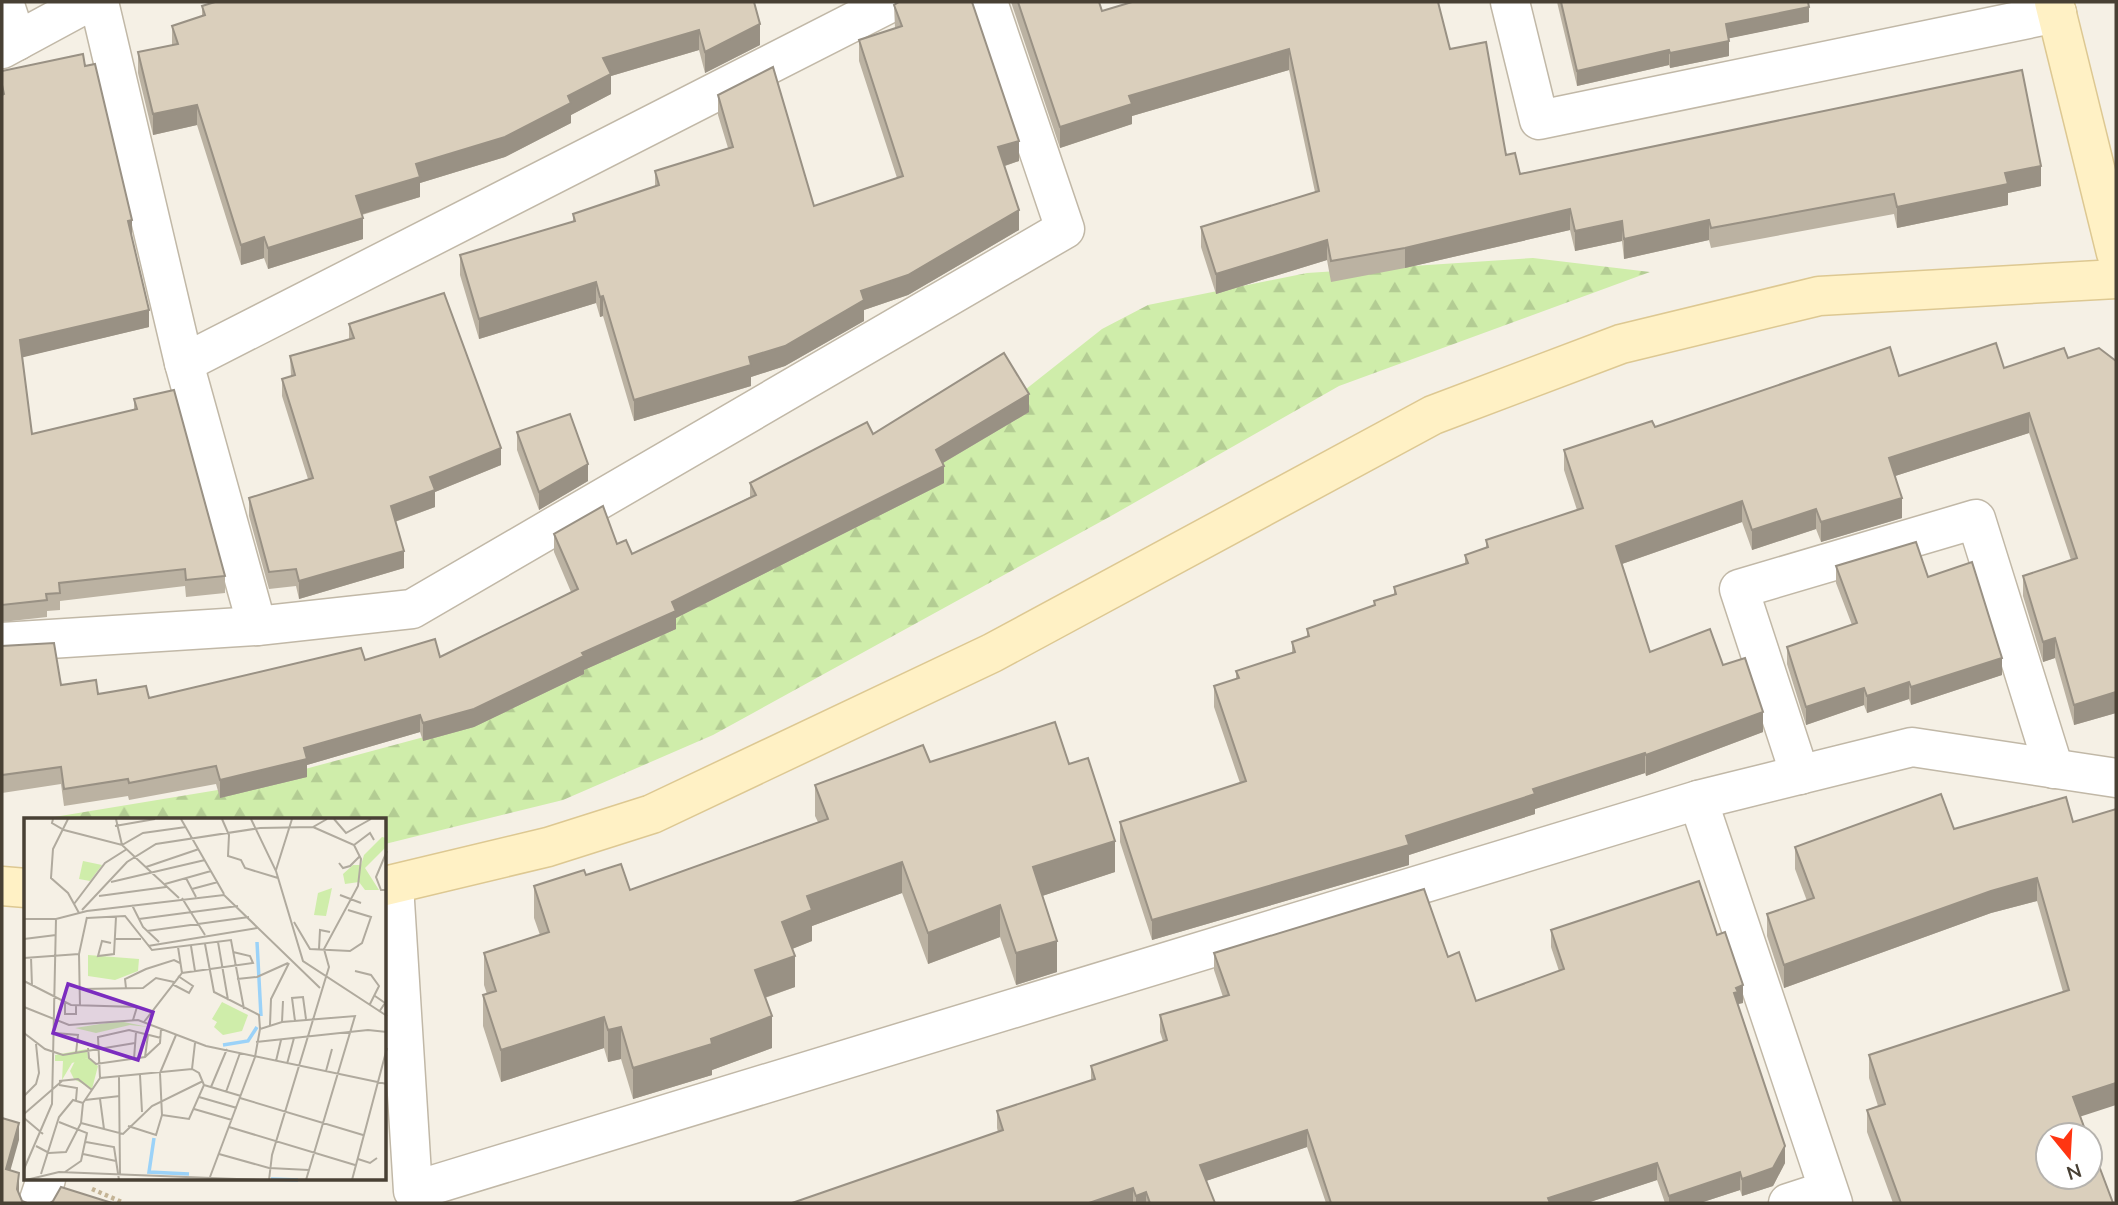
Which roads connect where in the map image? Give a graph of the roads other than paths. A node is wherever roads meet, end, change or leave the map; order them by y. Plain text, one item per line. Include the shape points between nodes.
1 (4, 2) edge
2 (89, 2) edge
3 (99, 2) edge
4 (892, 2) edge
5 (988, 2) edge
6 (1510, 2) edge
7 (2056, 8) edge
8 (9, 45) edge
9 (2116, 253) edge
10 (2116, 279) edge
11 (184, 363) junction
12 (257, 626) junction
13 (2, 642) edge
14 (2054, 769) junction
15 (1800, 775) junction
16 (2116, 778) edge
17 (1698, 800) junction
18 (389, 885) edge
19 (2, 886) edge
20 (24, 888) edge
21 (46, 1180) edge
22 (1830, 1197) edge
23 (38, 1203) edge
24 (1788, 1203) edge

1 - 8 street
2 - 8 street
3 - 11 street
4 - 11 street
5 - 12 street via 1065,229 412,609
6 - 7 street via 1539,120
7 - 9 street
10 - 18 street via 1819,296 1621,344 1433,415 992,653 652,814 548,847
11 - 12 street
12 - 13 street
14 - 15 street via 1912,747
14 - 15 street via 1976,519 1739,589
14 - 16 street
15 - 17 street
17 - 18 street via 413,1191
17 - 22 street
19 - 20 street
21 - 23 street
22 - 24 street

